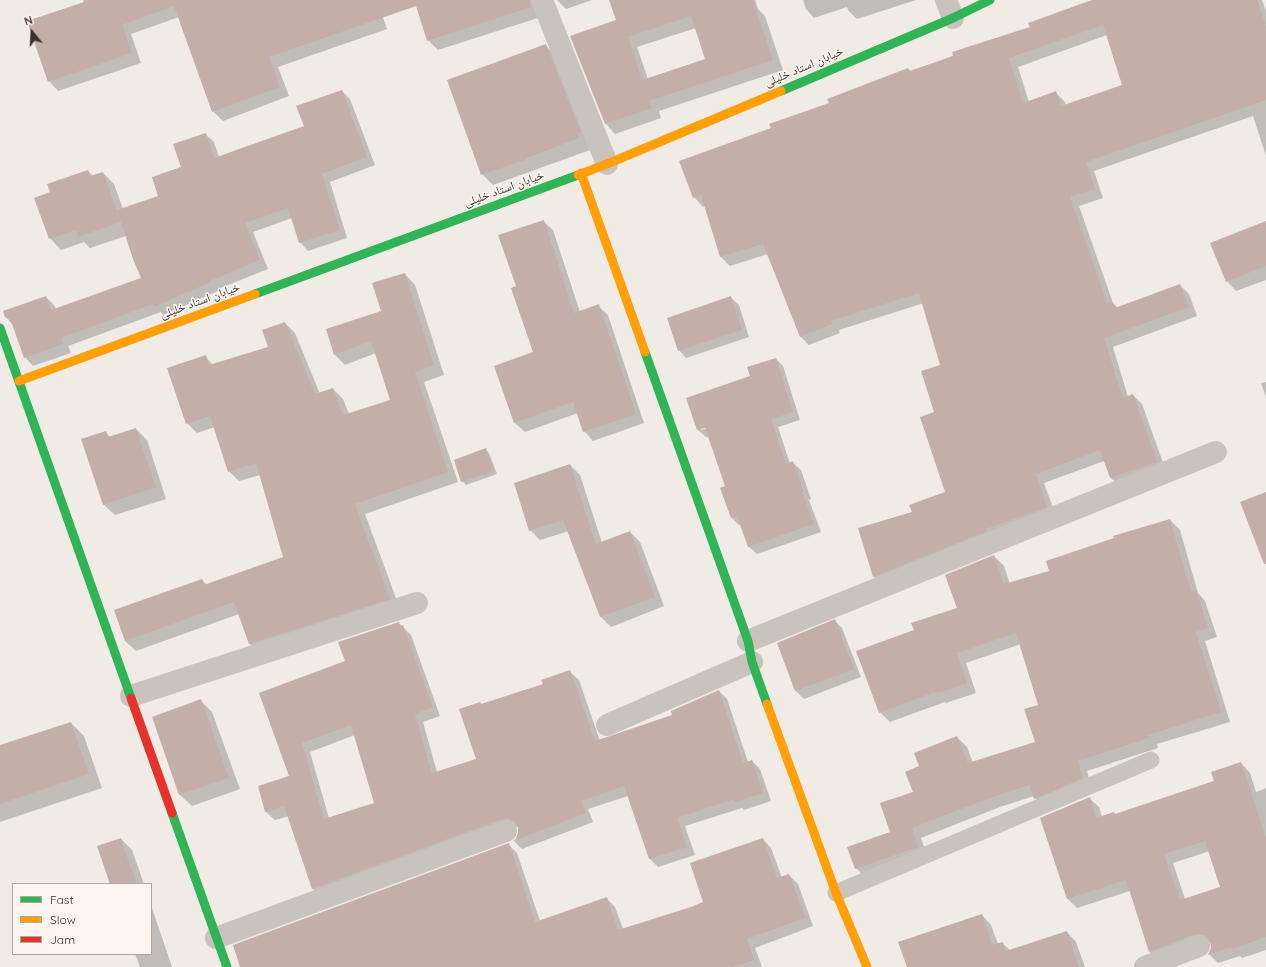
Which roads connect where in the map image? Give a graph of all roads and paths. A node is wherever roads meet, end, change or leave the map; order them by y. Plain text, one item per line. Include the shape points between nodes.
1 (542, 0) edge
2 (990, 0) edge
3 (949, 9) edge
4 (607, 164) junction
5 (581, 173) junction
6 (0, 328) edge
7 (19, 381) junction
8 (1216, 452) dead end
9 (417, 602) dead end
10 (748, 640) junction
11 (752, 662) junction
12 (131, 696) junction
13 (606, 725) dead end
14 (1151, 760) dead end
15 (506, 831) dead end
16 (836, 893) junction
17 (216, 938) junction
18 (1199, 946) dead end
19 (227, 967) edge
20 (866, 967) edge
21 (1145, 967) edge

1 - 4 street
2 - 3 street, خیابان استاد خلیلی
3 - 4 street, خیابان استاد خلیلی
4 - 5 street, خیابان استاد خلیلی
5 - 7 street, خیابان استاد خلیلی
5 - 10 street
6 - 7 street
7 - 12 street
8 - 10 street
9 - 12 street
10 - 11 street
11 - 13 street
11 - 16 street
12 - 17 street
14 - 16 lane
15 - 17 street
16 - 20 street
17 - 19 street
18 - 21 street

